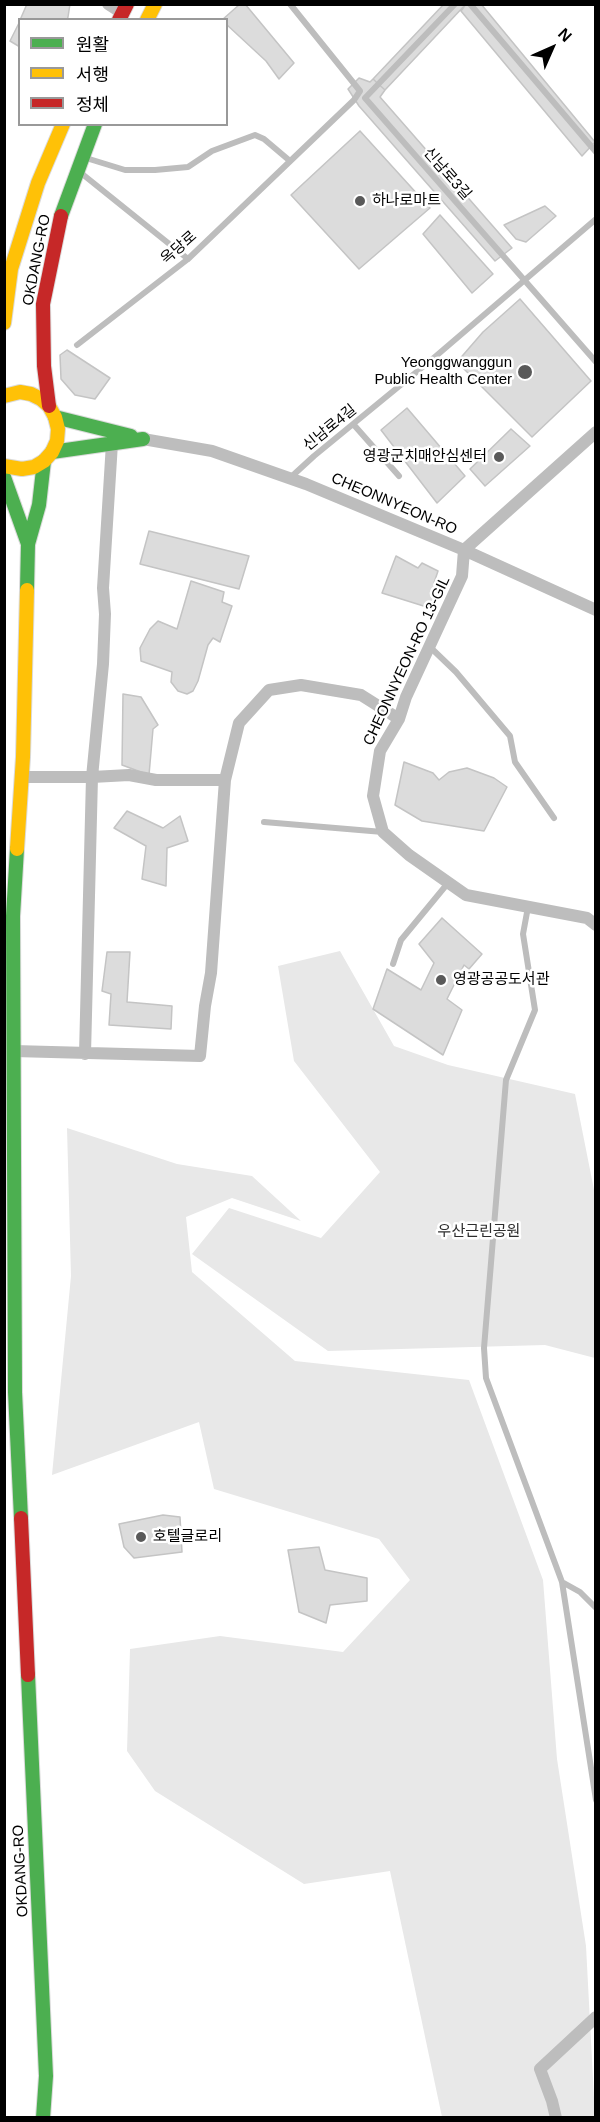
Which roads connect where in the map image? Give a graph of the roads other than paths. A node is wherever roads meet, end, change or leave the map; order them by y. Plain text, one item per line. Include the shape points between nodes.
1 (108, 4) edge
2 (155, 4) edge
3 (290, 4) edge
4 (455, 4) edge
5 (470, 4) edge
6 (122, 12) edge
7 (148, 18) edge
8 (360, 92) junction
9 (365, 98) junction
10 (62, 126) edge
11 (94, 126) edge
12 (596, 152) edge
13 (290, 161) junction
14 (80, 164) junction
15 (596, 219) edge
16 (188, 259) junction
17 (523, 280) junction
18 (6, 303) edge
19 (4, 323) edge
20 (77, 345) dead end
21 (596, 362) edge
22 (4, 396) edge
23 (52, 412) junction
24 (354, 425) junction
25 (596, 432) edge
26 (143, 439) junction
27 (112, 443) junction
28 (48, 456) junction
29 (4, 465) edge
30 (399, 476) dead end
31 (4, 477) edge
32 (290, 478) junction
33 (28, 544) junction
34 (464, 550) junction
35 (596, 610) edge
36 (430, 646) junction
37 (399, 718) junction
38 (22, 777) junction
39 (92, 777) junction
40 (225, 780) junction
41 (554, 818) dead end
42 (264, 822) dead end
43 (383, 832) junction
44 (448, 882) junction
45 (528, 907) junction
46 (9, 916) edge
47 (596, 926) edge
48 (393, 964) dead end
49 (14, 1052) junction
50 (85, 1054) junction
51 (10, 1256) edge
52 (562, 1582) junction
53 (596, 1608) edge
54 (596, 1800) edge
55 (596, 2018) edge
56 (43, 2118) edge
57 (556, 2118) edge

1 - 6 street
2 - 7 main road
3 - 8 lane
4 - 9 lane
5 - 12 lane
8 - 9 lane, 신남로3길
8 - 13 lane, 옥당로
9 - 17 lane, 신남로3길
10 - 18 main road, OKDANG-RO via 38,183 11,269
11 - 14 main road, OKDANG-RO
13 - 14 lane via 255,135 213,151 188,167 125,170
13 - 16 lane, 옥당로
14 - 16 lane
14 - 23 main road, OKDANG-RO via 58,225 43,304 44,366
15 - 17 lane, 신남로4길
16 - 20 lane, 옥당로
17 - 21 lane, 신남로3길
17 - 24 lane, 신남로4길
18 - 19 main road, OKDANG-RO
22 - 23 main road via 31,394
23 - 26 main road
23 - 28 main road, OKDANG-RO via 58,429 57,441
24 - 30 lane
24 - 32 lane, 신남로4길
25 - 34 street, CHEONNYEON-RO
26 - 27 main road
26 - 32 street, CHEONNYEON-RO via 212,451
27 - 28 main road
27 - 39 street via 103,588 105,614
28 - 29 main road via 34,467
28 - 33 main road, OKDANG-RO
31 - 33 main road
32 - 34 street, CHEONNYEON-RO
33 - 38 main road, OKDANG-RO
34 - 35 street
34 - 36 street, CHEONNYEON-RO 13-GIL via 462,576
36 - 37 street, CHEONNYEON-RO 13-GIL
36 - 41 lane via 510,736 515,762
37 - 40 street via 361,695 301,684 268,690 239,723
37 - 43 street, CHEONNYEON-RO 13-GIL via 380,751 376,773 373,796
38 - 39 street
38 - 46 main road, OKDANG-RO
39 - 40 street
39 - 50 street
40 - 50 street via 211,973 200,1056
42 - 43 lane
43 - 44 street
44 - 45 street via 466,895
44 - 48 lane via 401,940
45 - 47 street via 586,918
45 - 52 lane via 523,934 535,1010 506,1080 484,1348 486,1378
46 - 49 main road, OKDANG-RO
49 - 50 street
49 - 51 main road, OKDANG-RO
51 - 56 main road, OKDANG-RO via 46,2076
52 - 53 lane
52 - 54 lane
55 - 57 street via 540,2069

